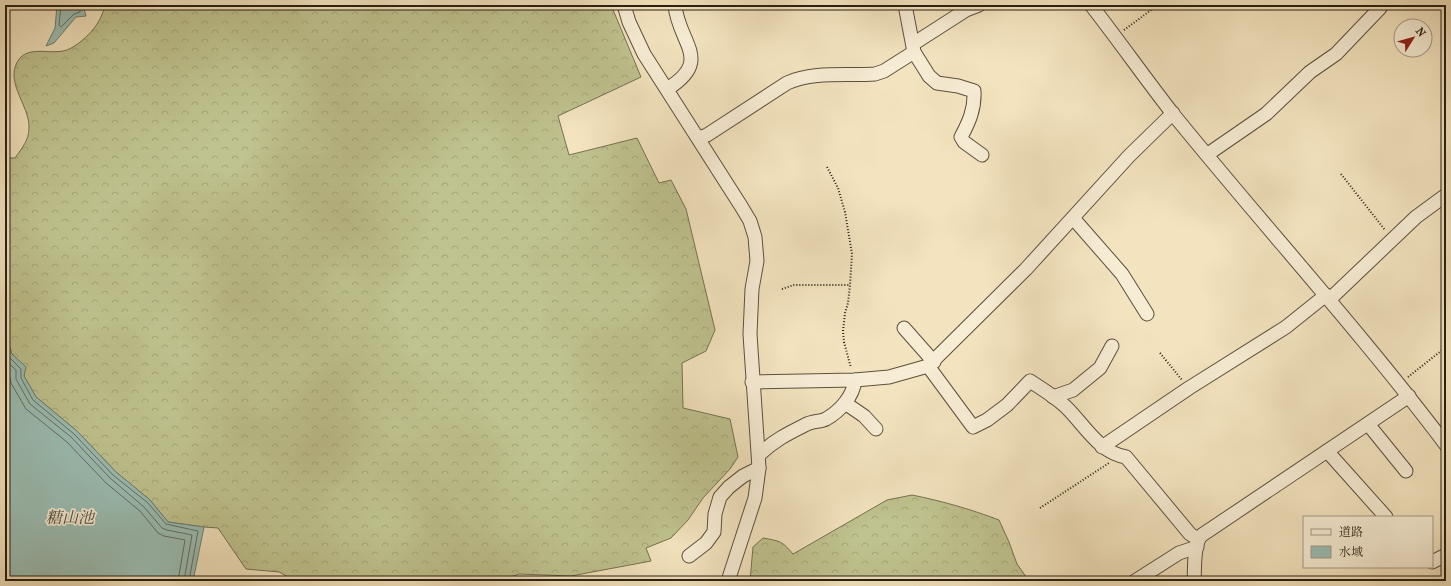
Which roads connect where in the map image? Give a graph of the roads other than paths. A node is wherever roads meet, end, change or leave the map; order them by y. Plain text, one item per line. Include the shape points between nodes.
1 (624, 5) edge
2 (675, 5) edge
3 (905, 5) edge
4 (979, 5) edge
5 (1091, 5) edge
6 (1380, 8) dead end
7 (913, 48) junction
8 (666, 89) junction
9 (1173, 113) junction
10 (699, 138) junction
11 (1208, 154) junction
12 (982, 155) dead end
13 (1446, 195) edge
14 (1073, 218) junction
15 (1328, 297) junction
16 (1147, 314) dead end
17 (904, 328) dead end
18 (1112, 346) dead end
19 (931, 364) junction
20 (855, 380) junction
21 (752, 382) junction
22 (1053, 396) junction
23 (1409, 396) junction
24 (845, 403) junction
25 (1368, 424) junction
26 (876, 429) dead end
27 (1446, 446) edge
28 (1102, 447) junction
29 (1327, 451) junction
30 (759, 462) junction
31 (1406, 471) dead end
32 (1385, 516) edge
33 (1197, 543) junction
34 (1446, 555) edge
35 (689, 556) dead end
36 (1433, 562) edge
37 (728, 581) edge
38 (1135, 581) edge
39 (1194, 581) edge

1 - 8 street via 644,54
2 - 8 street via 676,16 691,54 690,69 678,82
3 - 7 street
4 - 7 street via 966,10
5 - 9 street
6 - 11 street via 1336,54 1310,72 1266,114
7 - 10 street via 884,71 875,74 798,78
7 - 12 street via 929,76 937,83 974,91 970,119 960,137
8 - 10 street
9 - 11 street
9 - 14 street via 1129,156
10 - 21 street via 742,206 755,237 757,261 752,289 750,334
11 - 15 street
13 - 15 street via 1416,217
14 - 16 street via 1122,274
14 - 19 street
15 - 23 street
15 - 28 street
17 - 19 street
18 - 22 street via 1100,368 1073,390
19 - 20 street via 888,377
19 - 22 street via 973,427 1007,405 1030,381
20 - 21 street
20 - 24 street via 854,389
21 - 30 street
22 - 28 street
23 - 25 street
23 - 27 street
24 - 26 street via 864,416
24 - 30 street via 825,419 782,436 771,444
25 - 29 street
25 - 31 street
28 - 33 street via 1118,456 1126,457
29 - 32 street
29 - 33 street
30 - 35 street via 720,497 715,514 714,532 706,543
30 - 37 street via 755,498
33 - 38 street
33 - 39 street
34 - 36 street

